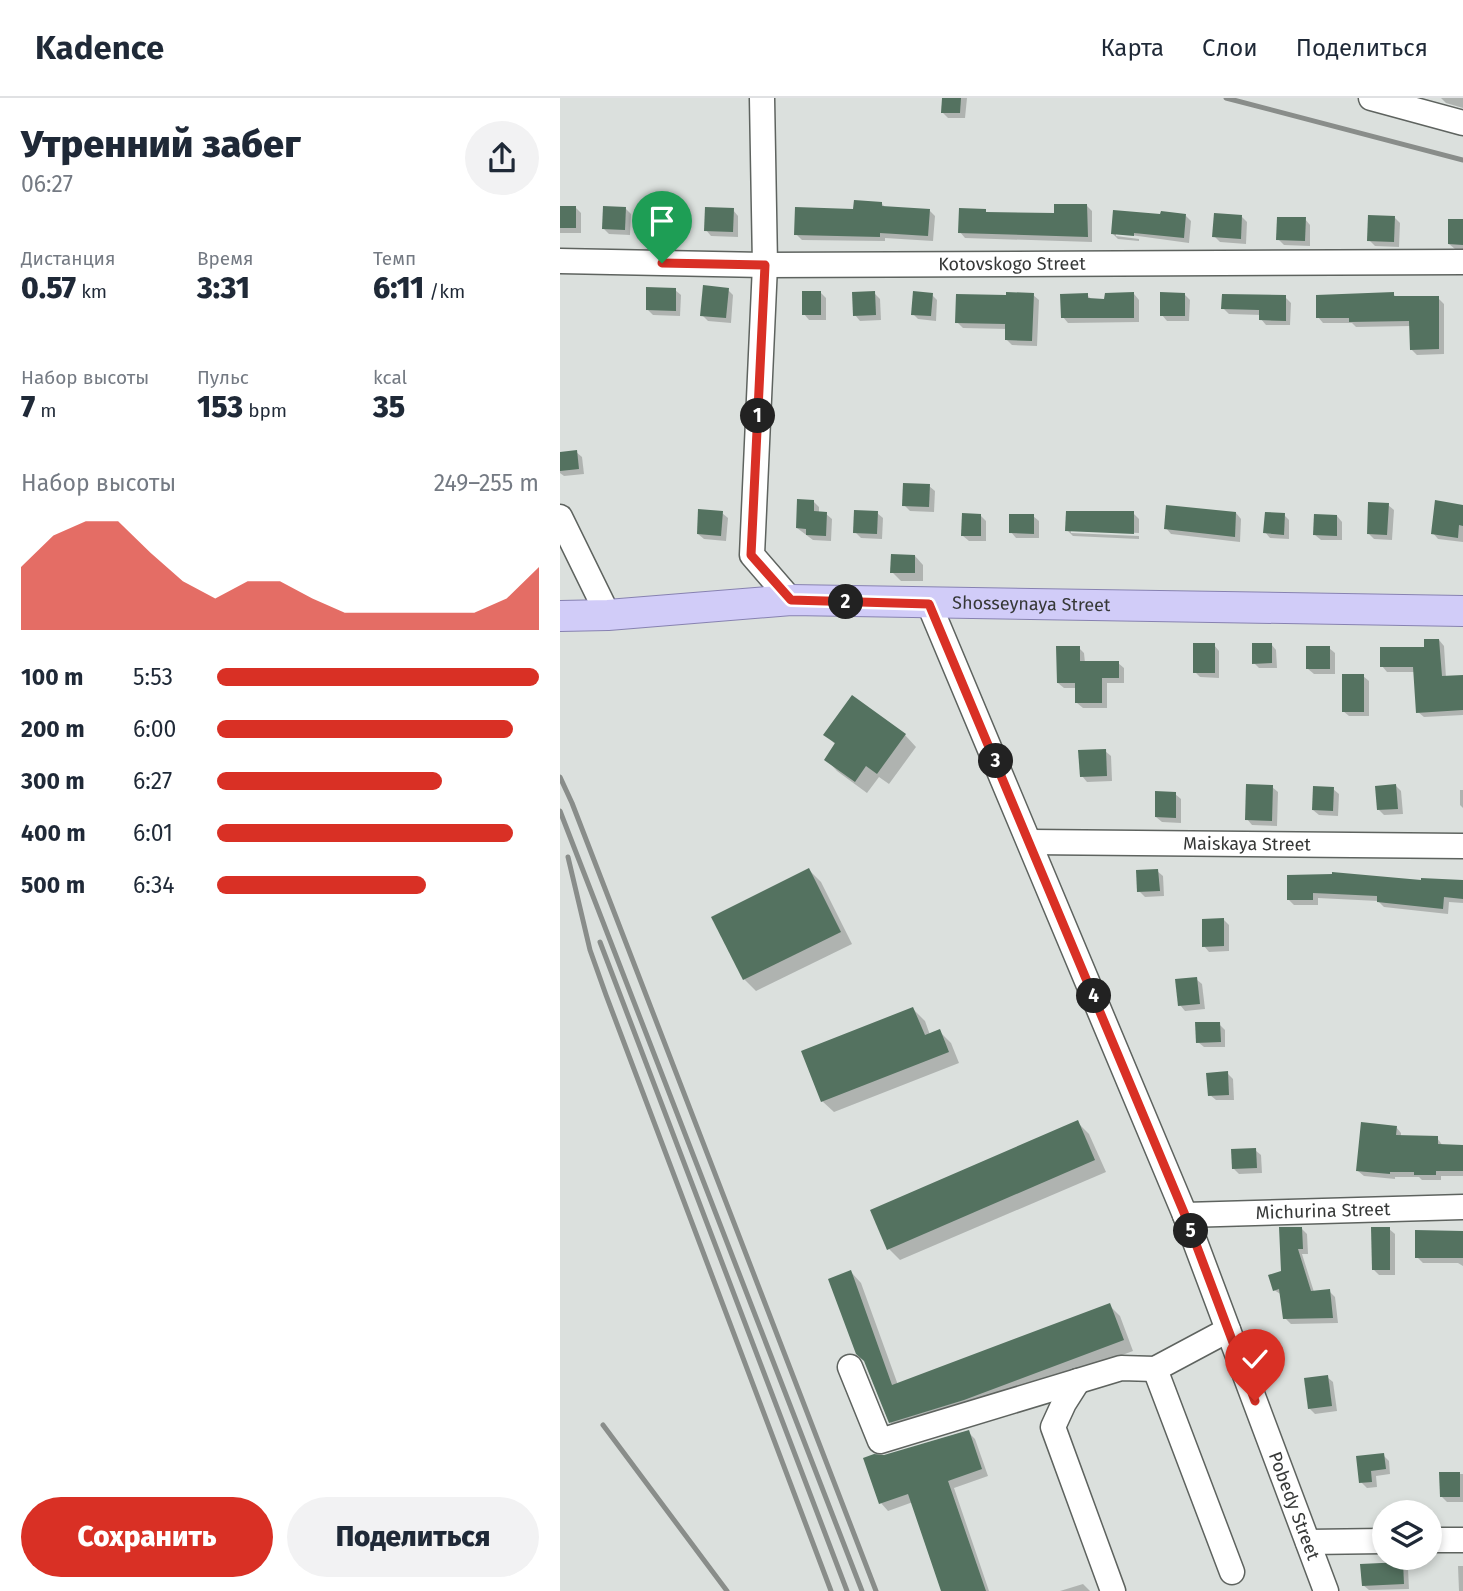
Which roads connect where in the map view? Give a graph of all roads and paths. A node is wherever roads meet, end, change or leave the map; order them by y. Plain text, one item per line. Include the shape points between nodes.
1 (762, 98) edge
2 (1371, 98) edge
3 (1463, 123) edge
4 (560, 261) edge
5 (1463, 262) edge
6 (765, 265) junction
7 (560, 517) edge
8 (791, 600) junction
9 (929, 604) junction
10 (1463, 611) edge
11 (608, 615) junction
12 (560, 616) edge
13 (1030, 842) junction
14 (1463, 846) edge
15 (1463, 1207) edge
16 (1185, 1215) junction
17 (1228, 1330) junction
18 (849, 1367) dead end
19 (1156, 1369) junction
20 (1078, 1381) junction
21 (1463, 1539) edge
22 (1442, 1540) edge
23 (1372, 1541) edge
24 (1308, 1542) junction
25 (1232, 1573) dead end
26 (1113, 1591) edge
27 (1326, 1591) edge

1 - 6 street
2 - 3 street
4 - 6 street, Kotovskogo Street
5 - 6 street, Kotovskogo Street
6 - 8 street via 751,555
7 - 11 street
8 - 9 main road, Shosseynaya Street
8 - 11 main road, Shosseynaya Street
9 - 10 main road, Shosseynaya Street
9 - 13 street, Pobedy Street
11 - 12 main road, Shosseynaya Street
13 - 14 street, Maiskaya Street
13 - 16 street, Pobedy Street
15 - 16 street, Michurina Street
16 - 17 street, Pobedy Street
17 - 19 street
17 - 24 street, Pobedy Street
18 - 20 street via 880,1441
19 - 20 street via 1121,1368
19 - 25 street
20 - 26 street via 1053,1427
21 - 22 street
23 - 24 street
24 - 27 street, Pobedy Street

